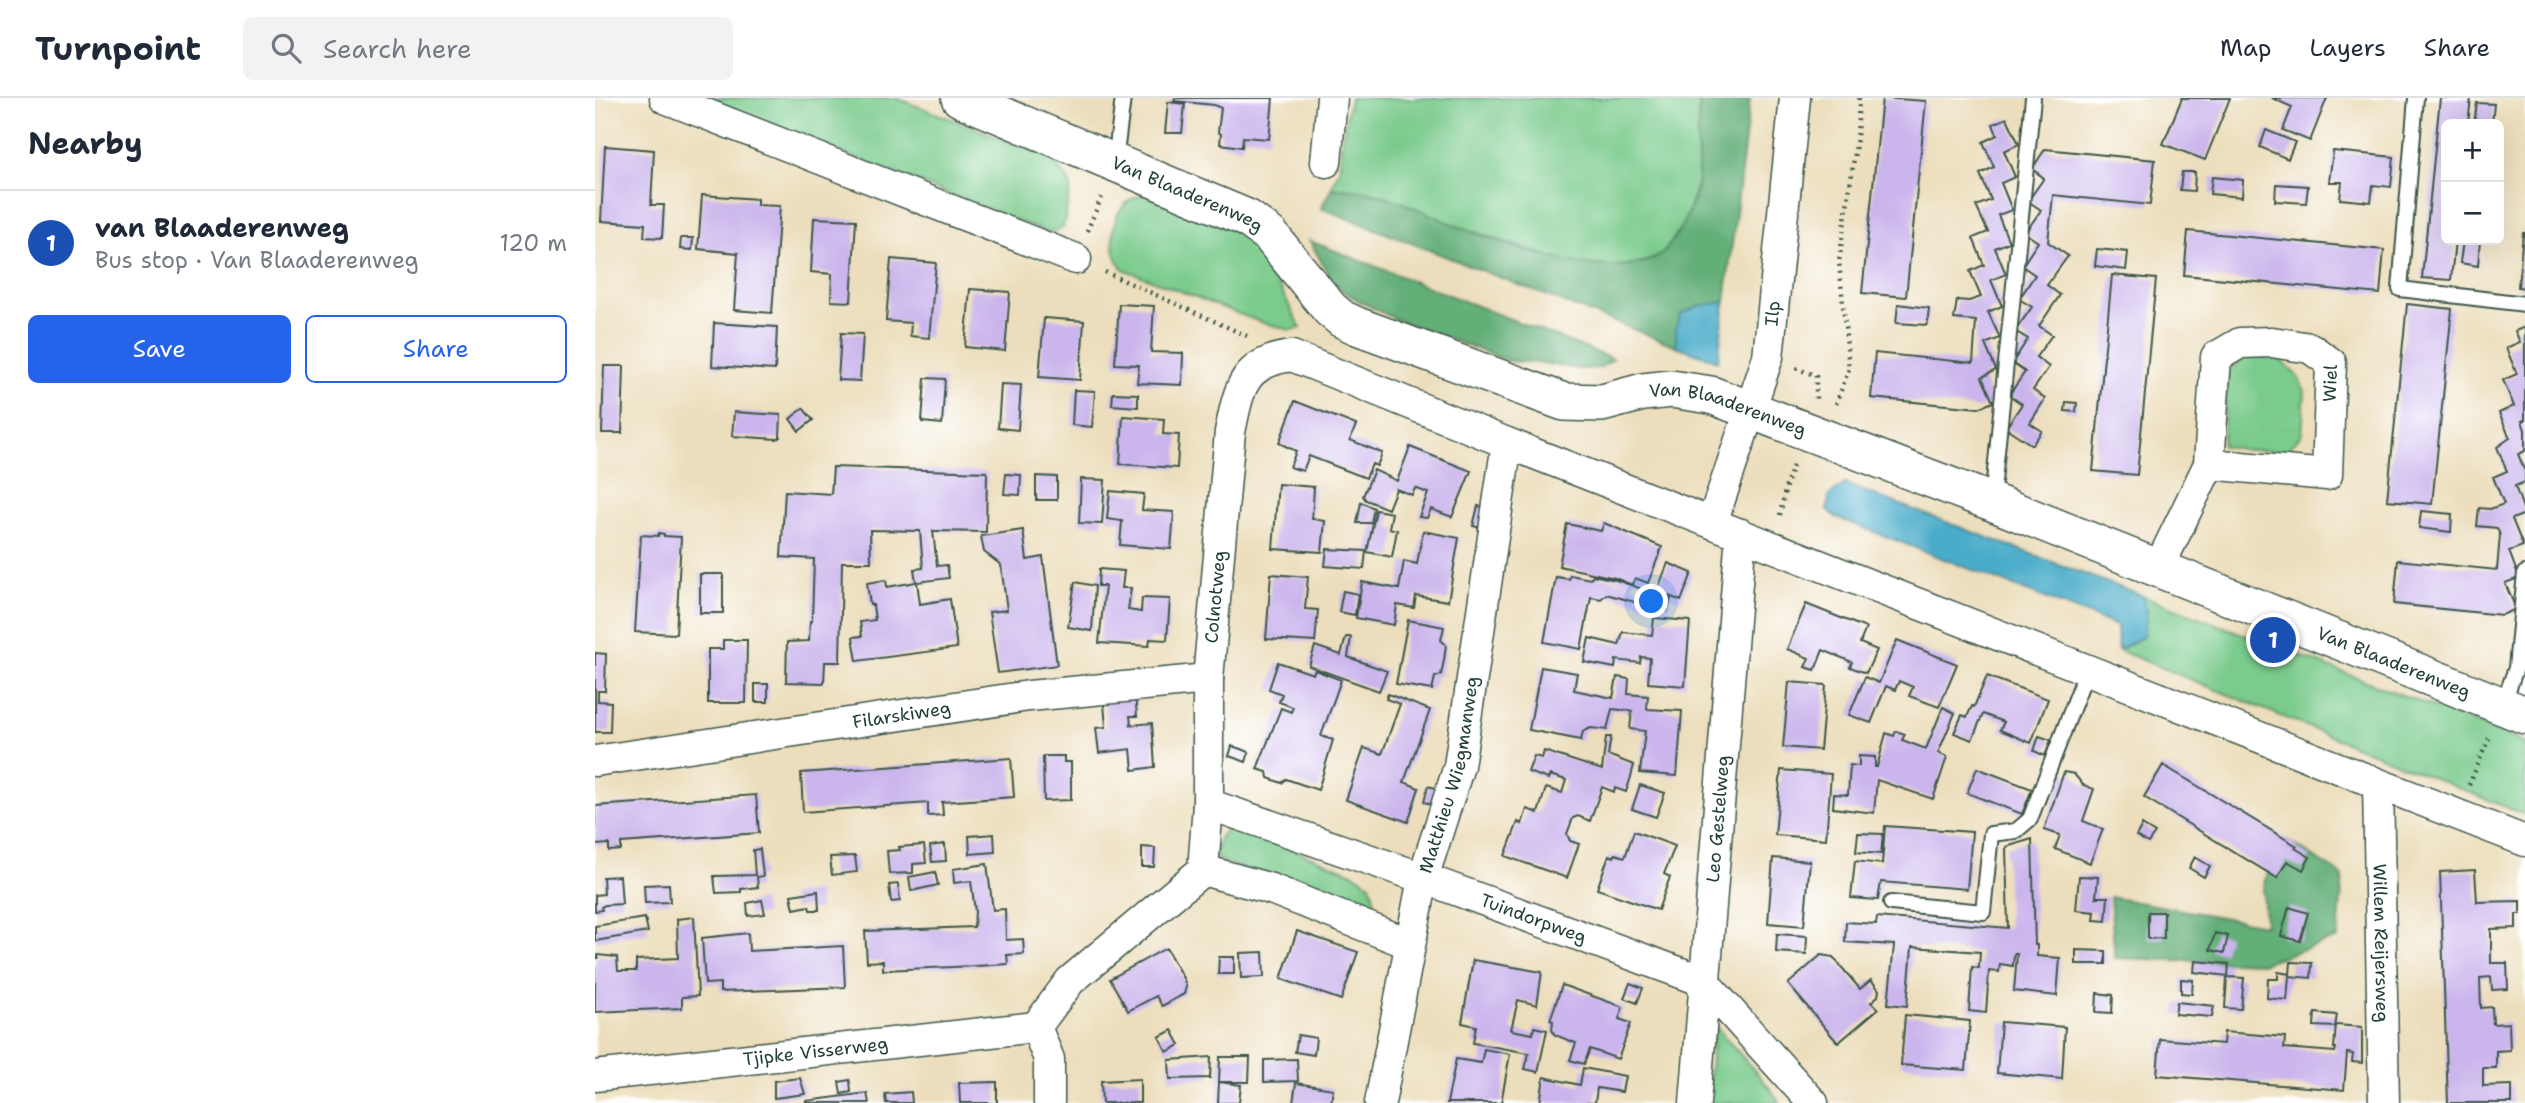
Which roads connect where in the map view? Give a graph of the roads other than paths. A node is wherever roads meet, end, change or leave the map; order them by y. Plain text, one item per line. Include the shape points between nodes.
1 (665, 98) edge
2 (960, 98) edge
3 (1123, 98) edge
4 (1332, 98) edge
5 (1795, 98) edge
6 (2033, 98) edge
7 (2416, 98) edge
8 (1326, 162) dead end
9 (1115, 164) junction
10 (1076, 259) road end
11 (2525, 304) edge
12 (1751, 409) junction
13 (1507, 443) junction
14 (2209, 464) junction
15 (1992, 502) junction
16 (1712, 523) junction
17 (1741, 534) junction
18 (2158, 569) junction
19 (2525, 573) edge
20 (2087, 670) junction
21 (1208, 678) junction
22 (2514, 710) edge
23 (595, 761) edge
24 (2378, 784) junction
25 (1208, 804) junction
26 (2525, 841) edge
27 (1203, 870) junction
28 (1423, 878) junction
29 (1891, 903) dead end
30 (1410, 944) junction
31 (1703, 982) junction
32 (1035, 1027) junction
33 (595, 1076) edge
34 (1049, 1103) edge
35 (1380, 1103) edge
36 (1695, 1103) edge
37 (1813, 1103) edge
38 (2384, 1103) edge

1 - 10 street
2 - 9 street, Van Blaaderenweg
3 - 9 lane
4 - 8 street
5 - 12 street, Ilp via 1768,357
6 - 15 lane
7 - 11 lane via 2400,289
9 - 12 street, Van Blaaderenweg via 1261,226 1329,309 1369,330 1564,402 1602,403 1671,388 1698,391
12 - 15 street, Van Blaaderenweg
12 - 16 street, Ilp
13 - 16 street
13 - 21 street, Colnotweg via 1292,356 1261,364 1238,395 1230,432
13 - 28 street, Matthieu Wiegmanweg via 1459,766
14 - 14 street, Wiel via 2327,475 2332,363 2311,348 2272,342 2240,343 2216,357
14 - 18 street, Wiel
15 - 18 street, Van Blaaderenweg
16 - 17 street
17 - 20 street
17 - 31 street, Leo Gestelweg
18 - 22 street, Van Blaaderenweg
19 - 22 lane
20 - 24 street
20 - 29 lane via 2030,819 2016,831 1991,834 1983,912
21 - 23 street, Filarskiweg via 1029,696
21 - 25 street, Colnotweg
24 - 26 street
24 - 38 street, Willem Reijersweg
25 - 27 street, Colnotweg
25 - 28 street, Tuindorpweg
27 - 30 street via 1271,889
27 - 32 street via 1070,982
28 - 30 street, Matthieu Wiegmanweg
28 - 31 street, Tuindorpweg
30 - 35 street, Matthieu Wiegmanweg
31 - 36 street, Leo Gestelweg
31 - 37 street, Tuindorpweg
32 - 33 street, Tjipke Visserweg
32 - 34 street via 1049,1059

